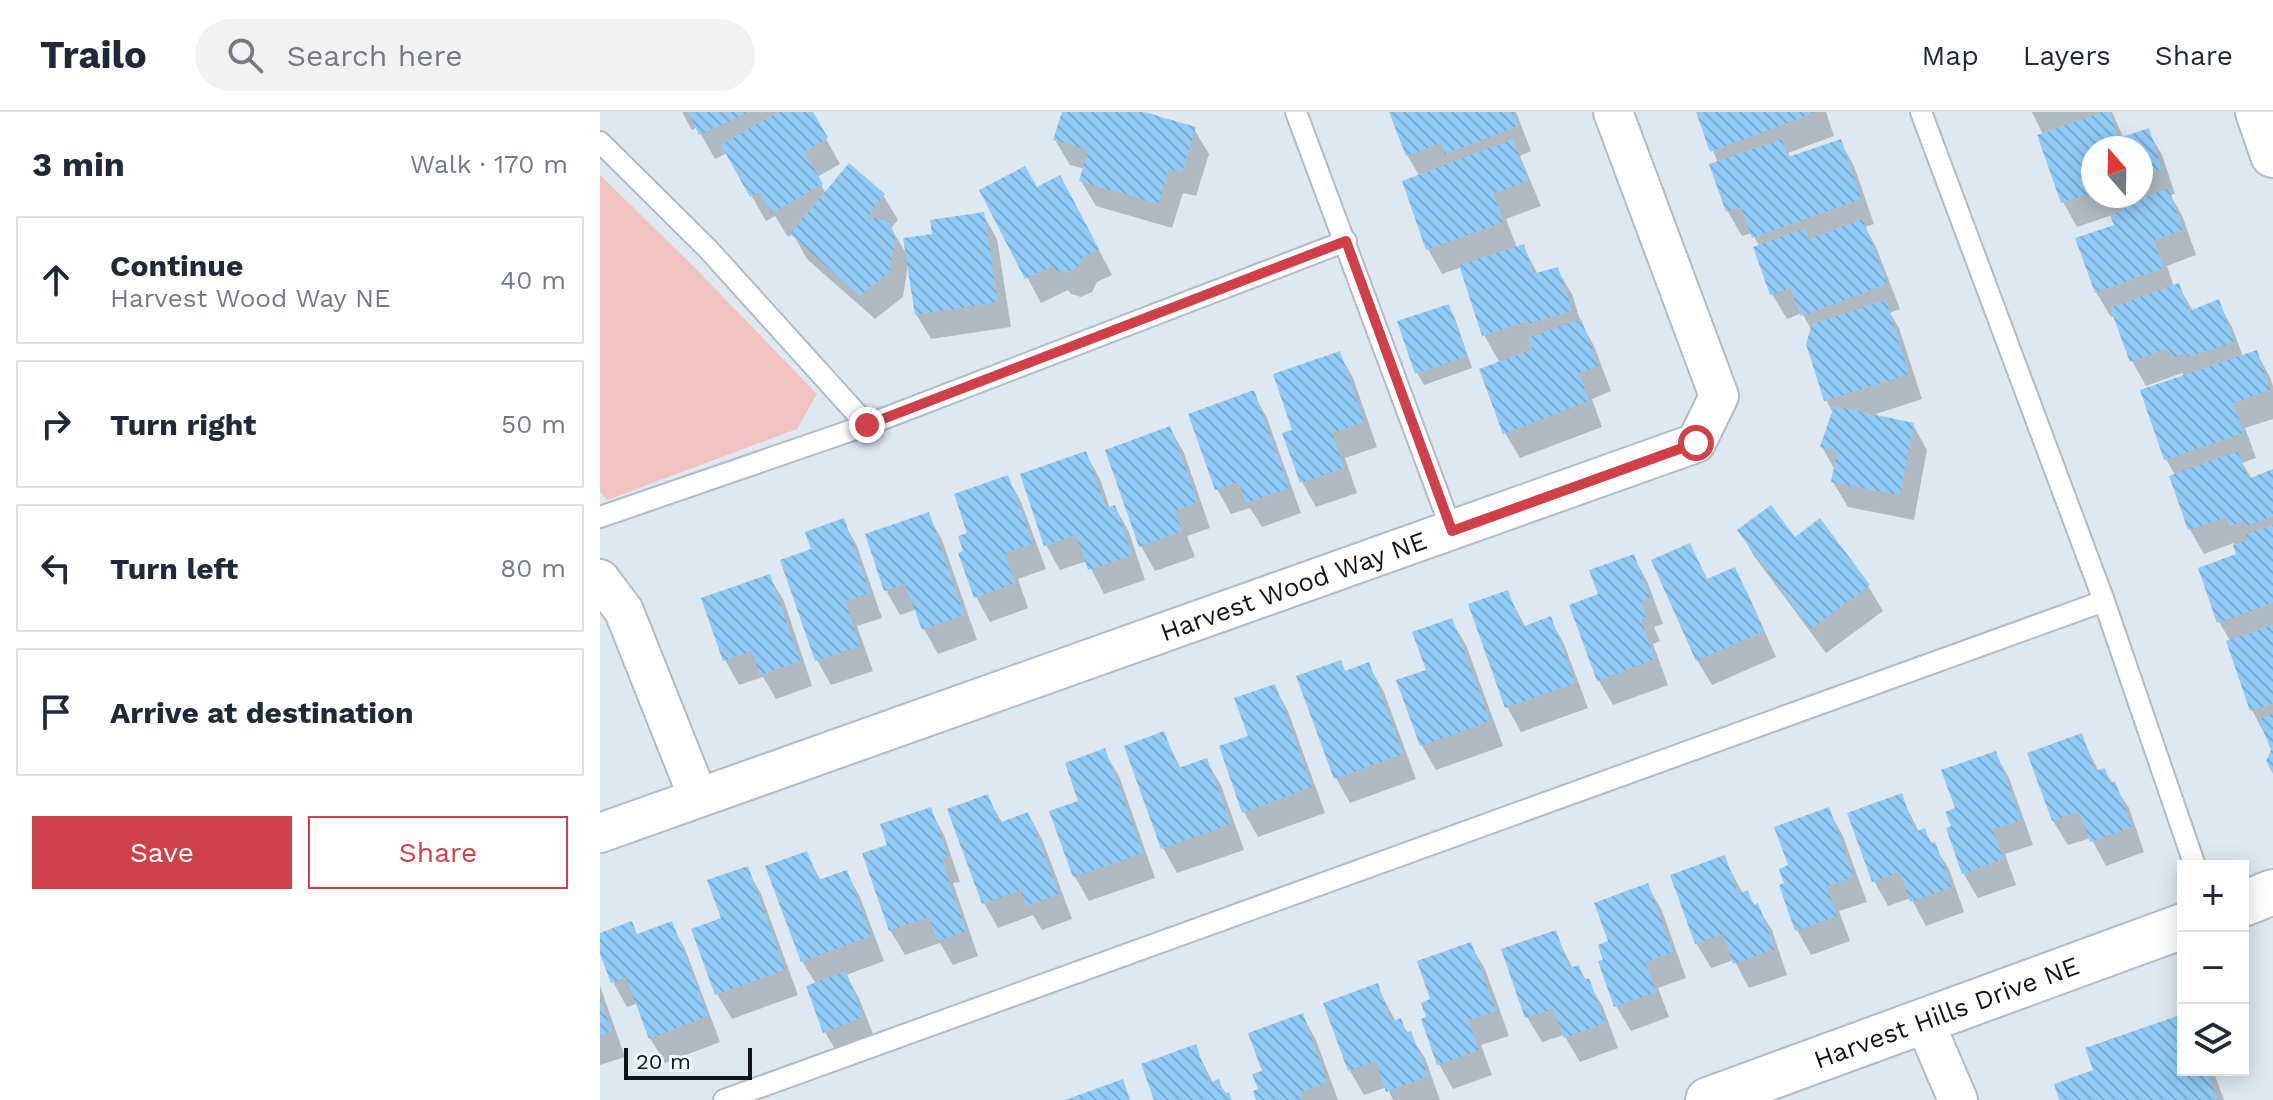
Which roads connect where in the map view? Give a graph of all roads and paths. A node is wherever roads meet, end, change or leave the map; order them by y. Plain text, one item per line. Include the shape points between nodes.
1 (1296, 112) edge
2 (1613, 112) edge
3 (1921, 112) edge
4 (2258, 112) edge
5 (600, 142) edge
6 (2273, 155) edge
7 (1346, 241) junction
8 (867, 425) junction
9 (600, 517) edge
10 (1452, 531) junction
11 (600, 579) edge
12 (2104, 601) junction
13 (698, 797) junction
14 (600, 833) edge
15 (2193, 860) edge
16 (2273, 892) edge
17 (2249, 902) edge
18 (2177, 928) edge
19 (1924, 1021) junction
20 (1765, 1091) edge
21 (724, 1100) edge
22 (1708, 1100) edge
23 (1958, 1100) edge

1 - 7 lane
2 - 10 street, Harvest Wood Way NE via 1719,396 1696,443
3 - 12 lane
4 - 6 street
5 - 8 lane via 708,249
7 - 8 lane
7 - 10 lane
8 - 9 lane
10 - 13 street, Harvest Wood Way NE
11 - 13 street via 624,611
12 - 15 lane
12 - 21 lane
13 - 14 street, Harvest Wood Way NE
16 - 17 street
18 - 19 street, Harvest Hills Drive NE
19 - 20 street, Harvest Hills Drive NE
19 - 23 street
20 - 22 street, Harvest Hills Drive NE

